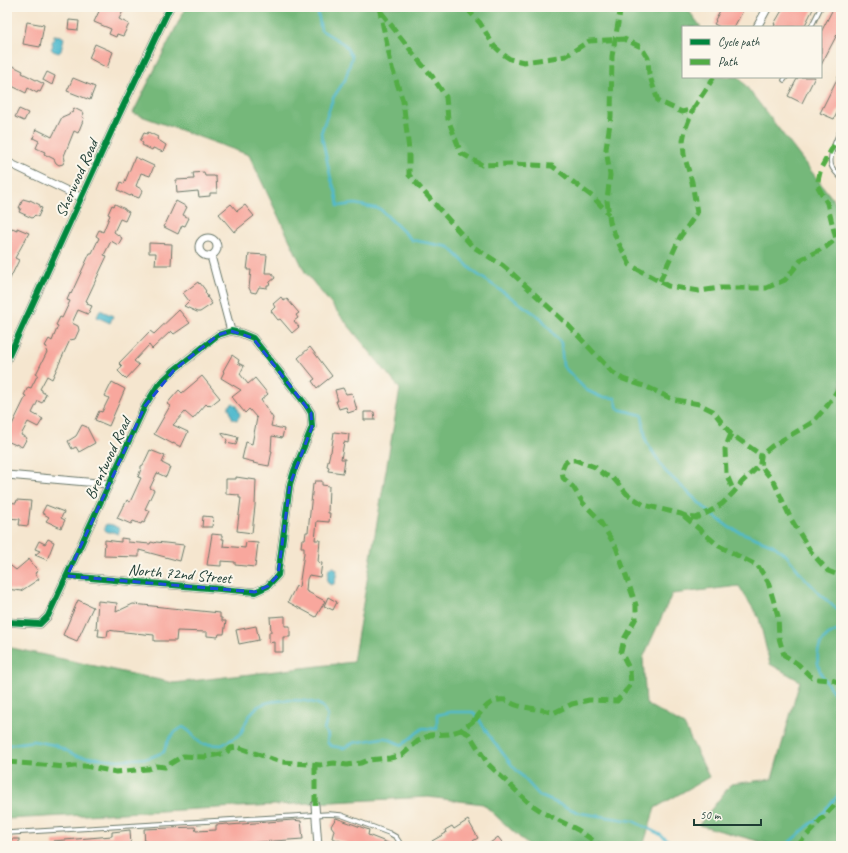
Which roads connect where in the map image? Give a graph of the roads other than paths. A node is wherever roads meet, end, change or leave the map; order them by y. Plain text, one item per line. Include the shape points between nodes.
1 (170, 7) edge
2 (768, 7) edge
3 (821, 7) edge
4 (758, 26) edge
5 (812, 26) edge
6 (841, 129) edge
7 (7, 162) edge
8 (841, 178) edge
9 (82, 198) junction
10 (211, 256) dead end
11 (231, 331) junction
12 (7, 360) edge
13 (7, 475) edge
14 (109, 484) junction
15 (67, 576) junction
16 (7, 622) edge
17 (315, 805) dead end
18 (317, 816) junction
19 (7, 833) edge
20 (318, 846) edge
21 (402, 846) edge

1 - 9 street, Sherwood Road
2 - 4 street
3 - 5 lane
6 - 8 lane via 834,145 831,162
7 - 9 street
9 - 12 street, Sherwood Road
10 - 11 street
11 - 14 street, Brentwood Road via 218,335 158,386
11 - 15 street, North 72nd Street via 253,338 311,414 312,427 290,484 278,575 268,586 255,592
13 - 14 street
14 - 15 street, Brentwood Road
15 - 16 street, Brentwood Road via 48,616 40,624
17 - 18 street
18 - 19 lane
18 - 20 street
18 - 21 lane via 341,815 389,833 396,837

